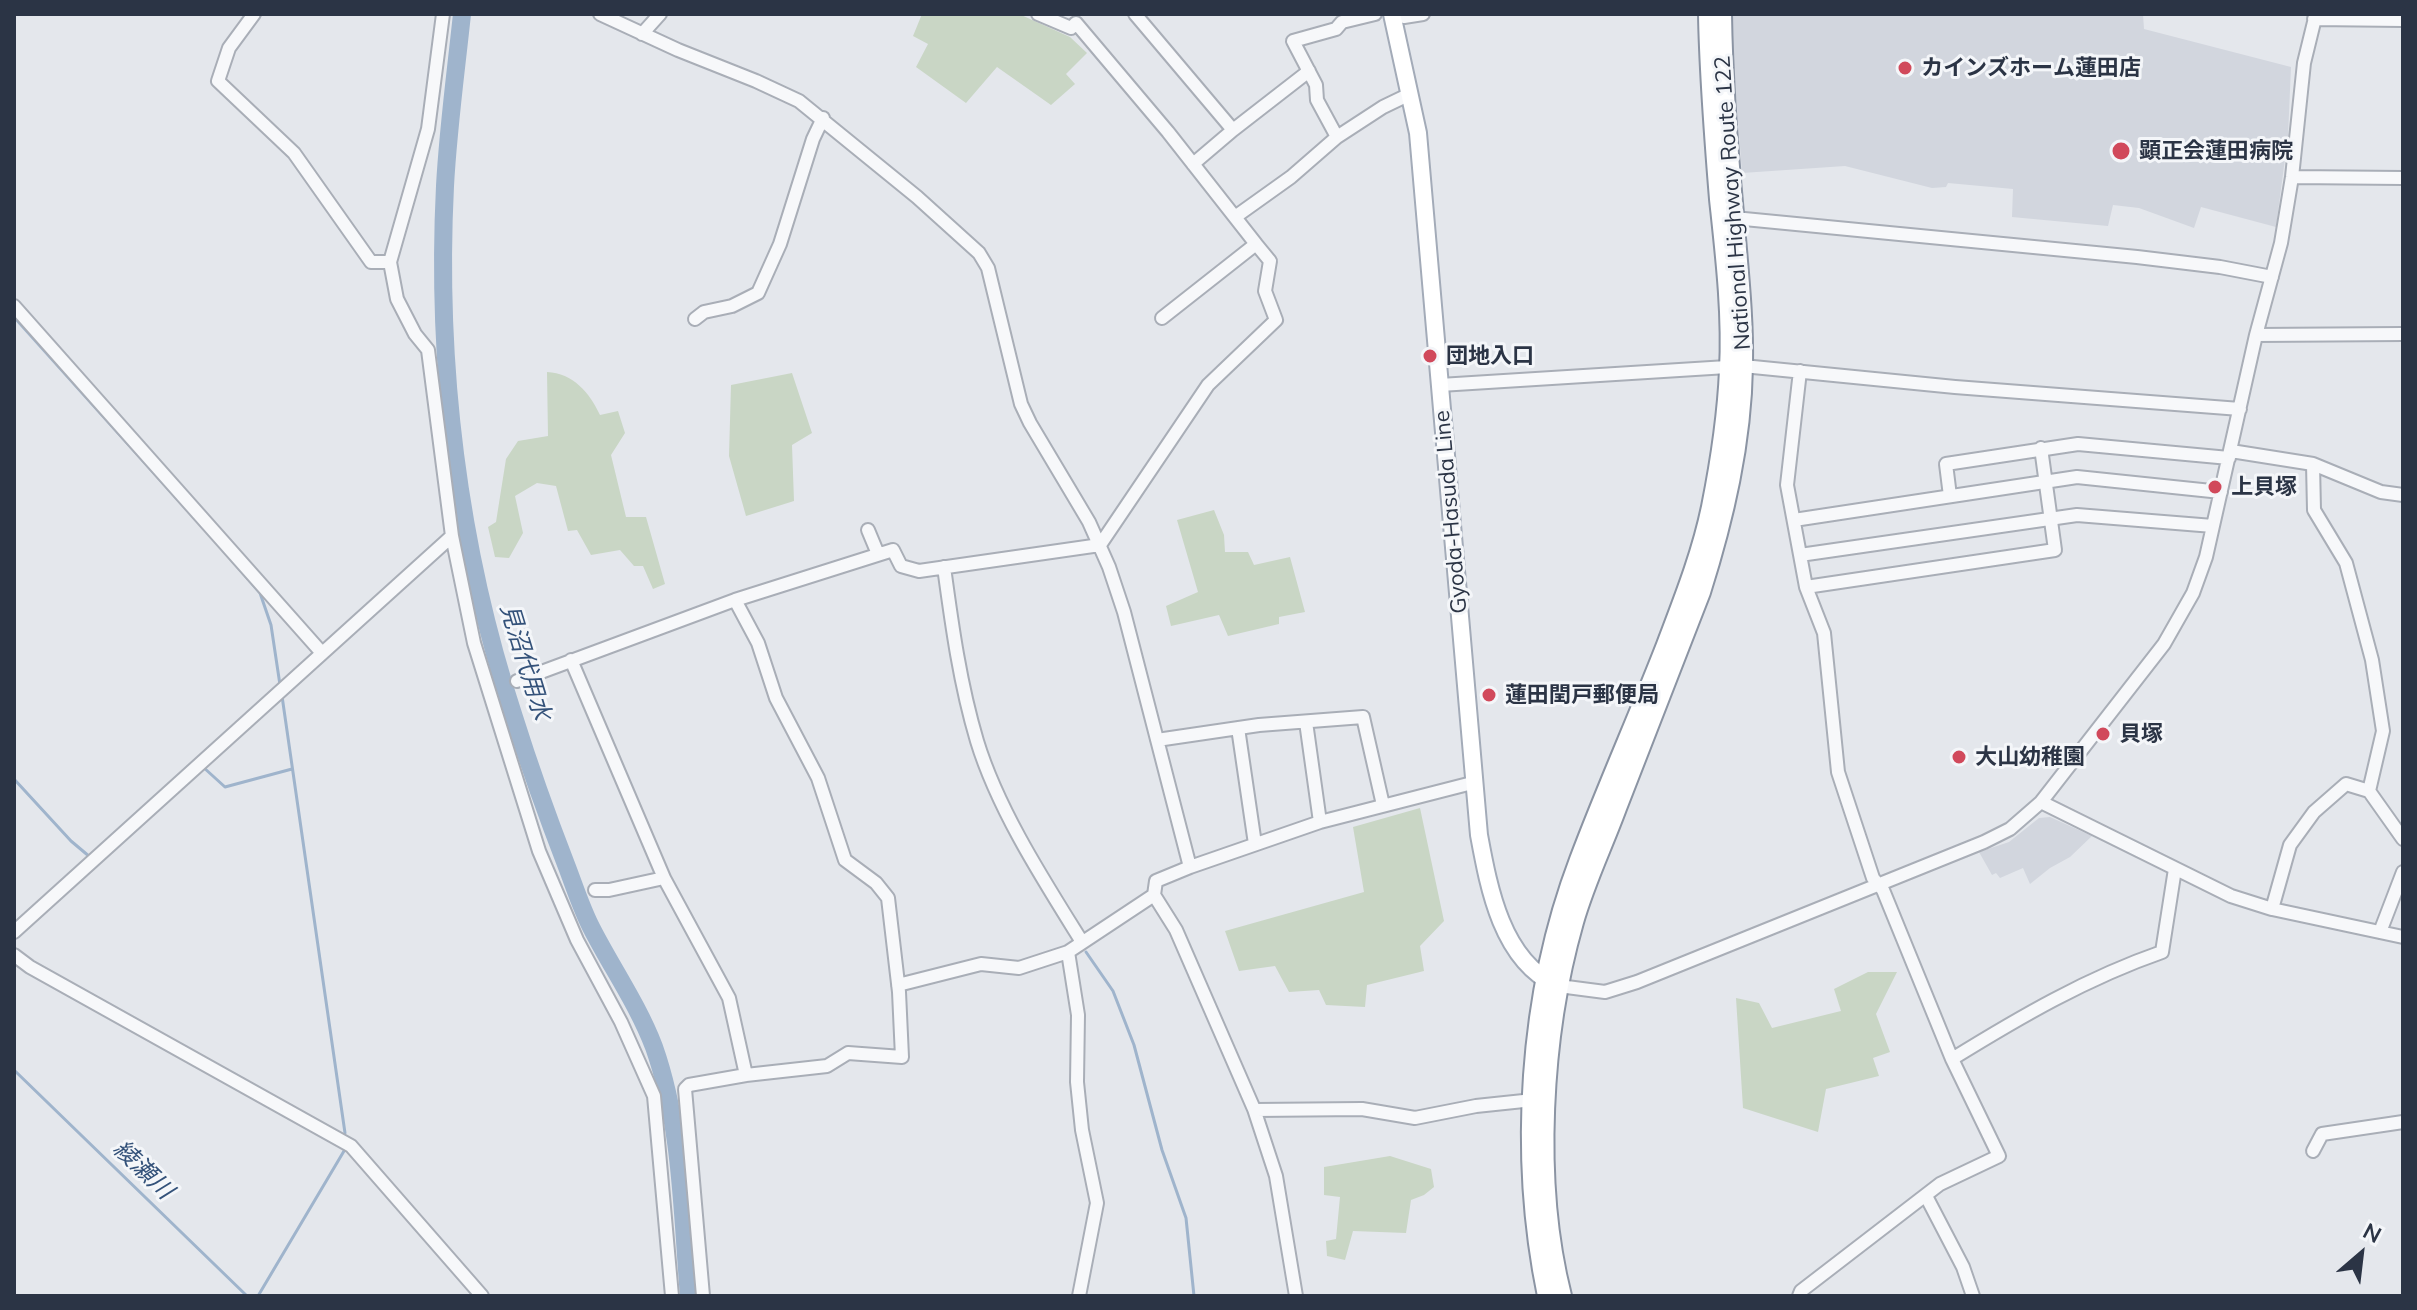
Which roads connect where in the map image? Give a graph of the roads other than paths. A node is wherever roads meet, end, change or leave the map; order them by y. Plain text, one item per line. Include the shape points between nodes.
1 (254, 14) edge
2 (443, 14) edge
3 (600, 14) edge
4 (660, 14) edge
5 (1038, 14) edge
6 (1135, 14) edge
7 (1375, 14) edge
8 (1392, 14) edge
9 (1423, 14) edge
10 (1708, 14) edge
11 (1722, 14) edge
12 (2315, 16) edge
13 (1080, 18) edge
14 (2403, 20) edge
15 (642, 34) junction
16 (1309, 71) junction
17 (1410, 94) junction
18 (823, 118) junction
19 (1233, 130) junction
20 (1337, 137) junction
21 (1193, 164) junction
22 (2292, 177) junction
23 (2403, 178) edge
24 (1235, 217) junction
25 (1734, 218) junction
26 (1256, 244) junction
27 (390, 262) junction
28 (2272, 277) junction
29 (14, 306) edge
30 (1162, 318) dead end
31 (695, 319) dead end
32 (2403, 334) edge
33 (2256, 335) junction
34 (1736, 367) junction
35 (1800, 371) junction
36 (1440, 385) junction
37 (2240, 409) junction
38 (2041, 448) junction
39 (2230, 454) junction
40 (2313, 464) junction
41 (2045, 482) junction
42 (2221, 492) junction
43 (2403, 495) edge
44 (1950, 496) junction
45 (2050, 518) junction
46 (1794, 520) junction
47 (2213, 526) junction
48 (868, 530) dead end
49 (452, 536) junction
50 (1100, 545) junction
51 (878, 554) junction
52 (1800, 555) junction
53 (944, 567) junction
54 (1806, 587) junction
55 (735, 600) junction
56 (322, 653) junction
57 (571, 660) junction
58 (517, 681) dead end
59 (1306, 722) junction
60 (1238, 728) junction
61 (1157, 740) junction
62 (1476, 782) junction
63 (2369, 791) junction
64 (2041, 802) junction
65 (1383, 805) junction
66 (1320, 822) junction
67 (2403, 839) edge
68 (1255, 844) junction
69 (1190, 867) junction
70 (2175, 869) junction
71 (2403, 872) edge
72 (664, 878) junction
73 (1878, 885) junction
74 (595, 890) dead end
75 (1154, 895) junction
76 (2272, 909) junction
77 (14, 932) edge
78 (2380, 932) junction
79 (2403, 937) edge
80 (1082, 942) junction
81 (1068, 952) junction
82 (14, 955) edge
83 (1552, 983) junction
84 (898, 985) junction
85 (1952, 1059) junction
86 (746, 1075) junction
87 (1533, 1100) junction
88 (1255, 1110) junction
89 (2403, 1122) edge
90 (2313, 1151) dead end
91 (1926, 1196) junction
92 (482, 1296) edge
93 (672, 1296) edge
94 (703, 1296) edge
95 (1079, 1296) edge
96 (1296, 1296) edge
97 (1547, 1296) edge
98 (1562, 1296) edge
99 (1799, 1296) edge
100 (1973, 1296) edge

1 - 27 street via 229,48 218,81 294,153 371,262
2 - 27 street via 428,129
3 - 15 street
4 - 15 street
5 - 13 street via 1071,28
6 - 19 street
7 - 16 street via 1293,41
8 - 9 street
8 - 17 main road, Gyoda-Hasuda Line
10 - 34 highway, National Highway Route 122 via 1712,122
11 - 25 highway, National Highway Route 122
12 - 14 street
12 - 22 street via 2304,63
13 - 21 street
15 - 18 street via 785,94
16 - 19 street
16 - 20 street
17 - 20 street
17 - 36 main road, Gyoda-Hasuda Line
18 - 31 street via 758,293
18 - 50 street via 979,253 988,268 1021,404
19 - 21 street
20 - 24 street
21 - 24 street
22 - 23 street
22 - 28 street
24 - 26 street
25 - 28 street via 2137,257
25 - 34 highway, National Highway Route 122 via 1741,288
26 - 30 street
26 - 50 street via 1270,261 1265,291 1276,320 1208,385
27 - 49 street via 397,299 428,350
28 - 33 street
29 - 56 street
32 - 33 street
33 - 37 street
34 - 35 street
34 - 36 street
34 - 83 highway, National Highway Route 122 via 1731,481 1713,554
35 - 37 street
35 - 46 street via 1787,485
36 - 62 main road, Gyoda-Hasuda Line
37 - 39 street
38 - 39 street via 2078,444
38 - 41 street
38 - 44 street via 1946,464
39 - 40 street
39 - 42 street
40 - 43 street via 2381,492
40 - 63 street via 2314,510 2346,563 2372,660 2383,731
41 - 42 street via 2077,477
41 - 44 street
41 - 45 street
42 - 47 street
44 - 46 street
45 - 47 street via 2077,515
45 - 52 street
45 - 54 street via 2055,550
46 - 52 street
47 - 64 street via 2200,575 2180,618
48 - 51 street
49 - 56 street
49 - 93 street via 474,643 539,851 654,1096
50 - 53 street
50 - 61 street via 1124,612
51 - 53 street via 893,550 901,566 919,571
51 - 55 street
52 - 54 street
53 - 80 street via 956,657 978,742 1017,830
54 - 73 street via 1824,633 1838,772
55 - 57 street
55 - 84 street via 758,643 776,698 818,778 845,860 888,898
56 - 77 street
57 - 58 street
57 - 72 street
59 - 60 street
59 - 65 street via 1363,717
59 - 66 street
60 - 61 street
60 - 68 street
61 - 69 street
62 - 65 street
62 - 83 main road, Gyoda-Hasuda Line via 1485,865 1508,937 1520,957
63 - 67 street
63 - 76 street via 2346,784 2314,812 2290,845
64 - 70 street
64 - 73 street via 2010,829
65 - 66 street
66 - 68 street
68 - 69 street
69 - 75 street via 1156,881
70 - 76 street
70 - 85 street via 2162,952 2116,968 2026,1013
71 - 78 street
72 - 74 street
72 - 86 street via 729,998
73 - 83 street via 1615,990 1595,992
73 - 85 street
75 - 80 street
75 - 88 street via 1176,930
76 - 78 street
78 - 79 street
80 - 81 street
81 - 84 street via 1019,968 981,964
81 - 95 street via 1078,1015 1082,1130 1097,1203
82 - 92 street via 351,1146
83 - 87 highway
83 - 98 highway via 1545,1149
84 - 86 street via 902,1057 848,1053 827,1066
85 - 91 street via 1999,1156
86 - 94 street via 685,1089
87 - 88 street via 1415,1118 1362,1109
87 - 97 highway via 1532,1189
88 - 96 street via 1276,1176
89 - 90 street via 2322,1134
91 - 99 street
91 - 100 street

